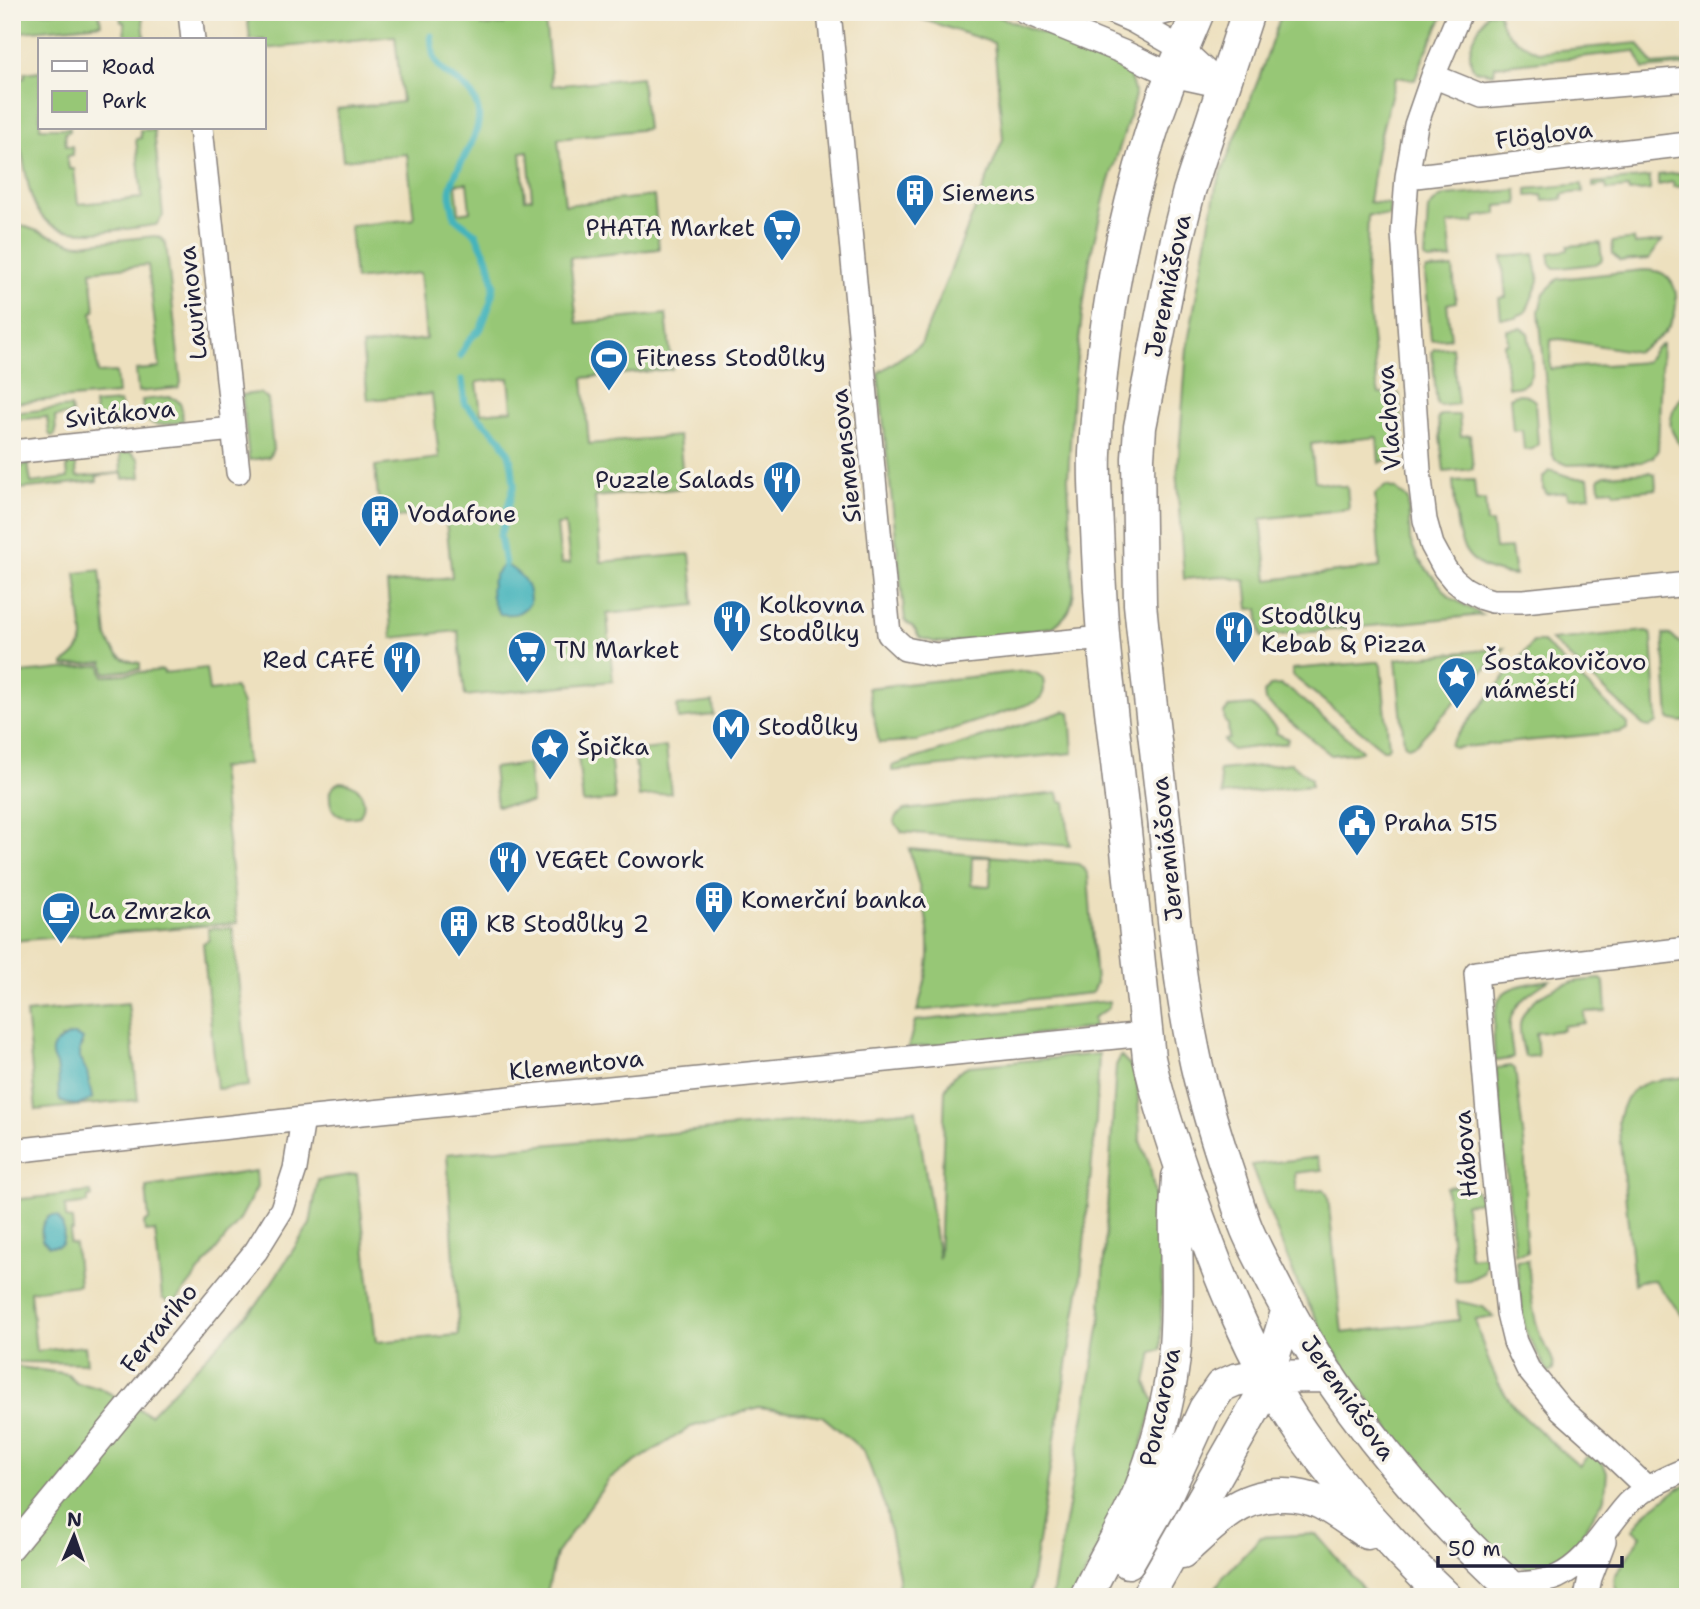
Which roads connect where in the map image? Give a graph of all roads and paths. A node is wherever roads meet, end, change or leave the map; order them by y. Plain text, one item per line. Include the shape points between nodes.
1 (190, 12) edge
2 (829, 12) edge
3 (1025, 12) edge
4 (1167, 12) edge
5 (1198, 12) edge
6 (1248, 12) edge
7 (1460, 12) edge
8 (1122, 17) edge
9 (192, 38) edge
10 (1177, 62) junction
11 (1433, 76) junction
12 (1688, 79) edge
13 (1223, 86) junction
14 (201, 130) edge
15 (1688, 144) edge
16 (1407, 177) junction
17 (233, 429) junction
18 (12, 452) edge
19 (238, 472) dead end
20 (1688, 584) edge
21 (1102, 638) junction
22 (1688, 948) edge
23 (1145, 1034) junction
24 (303, 1119) junction
25 (12, 1151) edge
26 (1179, 1161) junction
27 (1288, 1309) junction
28 (1268, 1376) junction
29 (1329, 1376) junction
30 (1688, 1469) edge
31 (1648, 1489) junction
32 (1609, 1528) junction
33 (12, 1548) edge
34 (1405, 1558) junction
35 (1164, 1567) junction
36 (1516, 1591) edge
37 (1086, 1597) edge
38 (1109, 1597) edge
39 (1147, 1597) edge
40 (1446, 1597) edge
41 (1586, 1597) edge

1 - 9 street
2 - 21 street, Siemensova via 889,634 905,649 936,655
3 - 10 street via 1123,52
4 - 8 street
5 - 10 main road, Jeremiášova
6 - 13 main road, Jeremiášova
7 - 11 street, Vlachova
8 - 10 street
10 - 13 street
10 - 21 main road, Jeremiášova via 1151,132 1111,302 1094,456
11 - 12 street, Flöglova via 1482,96
11 - 16 street, Vlachova via 1416,125
13 - 27 main road, Jeremiášova, bridge via 1177,239 1140,427 1140,604 1179,967 1194,1052 1247,1231
14 - 17 street, Laurinova
15 - 16 street, Flöglova
16 - 20 street, Vlachova via 1403,233 1419,471 1429,534 1445,569 1465,589 1492,601
17 - 18 street, Svitákova
17 - 19 street, Laurinova
21 - 23 main road, Jeremiášova, bridge
22 - 31 street, Hábova via 1476,973 1508,1313 1516,1342 1528,1369 1561,1409
23 - 24 street, Klementova
23 - 26 main road, Jeremiášova via 1155,1088
24 - 25 street, Klementova
24 - 33 street, Ferrariho via 295,1169 282,1209 256,1251
26 - 28 main road, Jeremiášova via 1214,1258
26 - 37 main road, Poncarova via 1177,1310 1170,1384 1145,1477
27 - 28 main road
27 - 29 main road, Jeremiášova
28 - 29 main road
28 - 34 main road, Jeremiášova via 1307,1441
28 - 35 main road
28 - 38 main road via 1235,1380 1212,1396 1164,1499
29 - 36 main road, Jeremiášova via 1410,1484
30 - 31 street
31 - 32 street via 1629,1502
32 - 36 street via 1570,1569
32 - 41 street
34 - 35 main road via 1323,1504 1289,1495 1251,1500 1232,1510
34 - 40 main road, Jeremiášova
35 - 39 main road

